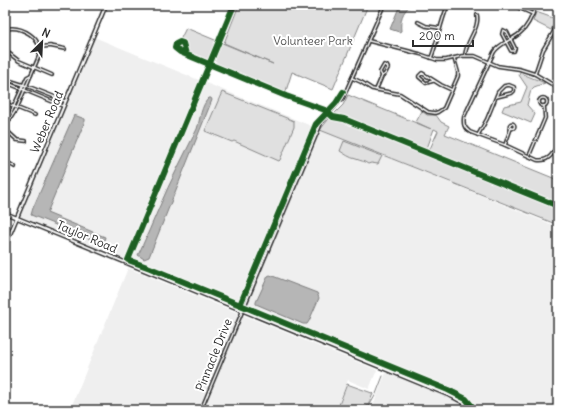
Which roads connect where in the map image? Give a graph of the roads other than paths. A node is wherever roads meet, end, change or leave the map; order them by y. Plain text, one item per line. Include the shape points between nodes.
1 (106, 5) edge
2 (384, 5) edge
3 (448, 5) edge
4 (516, 5) edge
5 (536, 5) edge
6 (533, 14) junction
7 (477, 15) dead end
8 (558, 21) edge
9 (418, 22) dead end
10 (557, 25) edge
11 (440, 28) junction
12 (5, 29) edge
13 (511, 39) junction
14 (369, 41) junction
15 (506, 41) junction
16 (40, 47) junction
17 (64, 50) dead end
18 (10, 54) dead end
19 (465, 55) junction
20 (454, 58) junction
21 (431, 59) junction
22 (490, 62) junction
23 (34, 68) junction
24 (32, 73) junction
25 (535, 74) junction
26 (52, 75) dead end
27 (382, 76) junction
28 (352, 78) junction
29 (5, 79) edge
30 (433, 81) junction
31 (5, 82) edge
32 (24, 85) junction
33 (27, 86) junction
34 (558, 87) edge
35 (22, 89) junction
36 (25, 90) junction
37 (376, 90) junction
38 (452, 90) junction
39 (496, 97) junction
40 (65, 102) junction
41 (5, 103) edge
42 (63, 106) junction
43 (544, 106) junction
44 (14, 107) junction
45 (17, 108) junction
46 (35, 116) dead end
47 (5, 127) edge
48 (511, 128) dead end
49 (478, 135) junction
50 (26, 141) dead end
51 (558, 142) edge
52 (505, 145) junction
53 (529, 156) junction
54 (5, 161) edge
55 (15, 167) dead end
56 (5, 213) edge
57 (17, 218) junction
58 (5, 246) edge
59 (242, 310) junction
60 (201, 410) edge
61 (471, 410) edge

1 - 40 street, Weber Road
2 - 14 street, Pinnacle Drive
3 - 11 street
4 - 6 street
5 - 6 street
6 - 13 street via 524,29
7 - 19 street via 478,20
8 - 10 street
9 - 11 street
10 - 25 street via 543,50
11 - 21 street
12 - 16 street via 14,28 30,34
13 - 15 street
13 - 15 street via 503,30 502,34
13 - 15 street via 514,52
14 - 21 street
14 - 28 street, Pinnacle Drive
15 - 22 street via 496,49
16 - 17 street via 50,46
16 - 23 street
18 - 23 street
19 - 20 street
19 - 22 street
20 - 21 street via 442,61
20 - 38 street via 458,72
22 - 25 street
22 - 49 street via 463,121 466,129
23 - 24 street
23 - 26 street
24 - 32 street
24 - 33 street
25 - 34 street
27 - 27 street via 385,74 387,66 382,66
27 - 37 street
28 - 37 street
28 - 59 street, Pinnacle Drive via 343,98 322,121
29 - 32 street
30 - 30 street via 422,73 419,76 426,83
30 - 38 street
31 - 35 street
32 - 33 street
32 - 35 street
33 - 36 street
33 - 40 street
35 - 36 street
35 - 44 street
36 - 42 street
36 - 45 street
37 - 38 street via 400,94 434,113 444,108
39 - 39 street via 504,86 514,87 512,93
39 - 49 street
40 - 42 street, Weber Road
41 - 44 street
42 - 57 street, Weber Road
43 - 43 street via 546,103 541,97 539,101
43 - 53 street via 544,118
44 - 45 street
44 - 47 street
45 - 46 street
45 - 47 street
47 - 50 street via 18,140
48 - 52 street
49 - 52 street
51 - 53 street via 549,158 541,160
52 - 53 street
54 - 55 street
56 - 57 street, Taylor Road
57 - 58 street, Weber Road
57 - 59 street, Taylor Road
59 - 60 street, Pinnacle Drive
59 - 61 street, Taylor Road via 453,396

